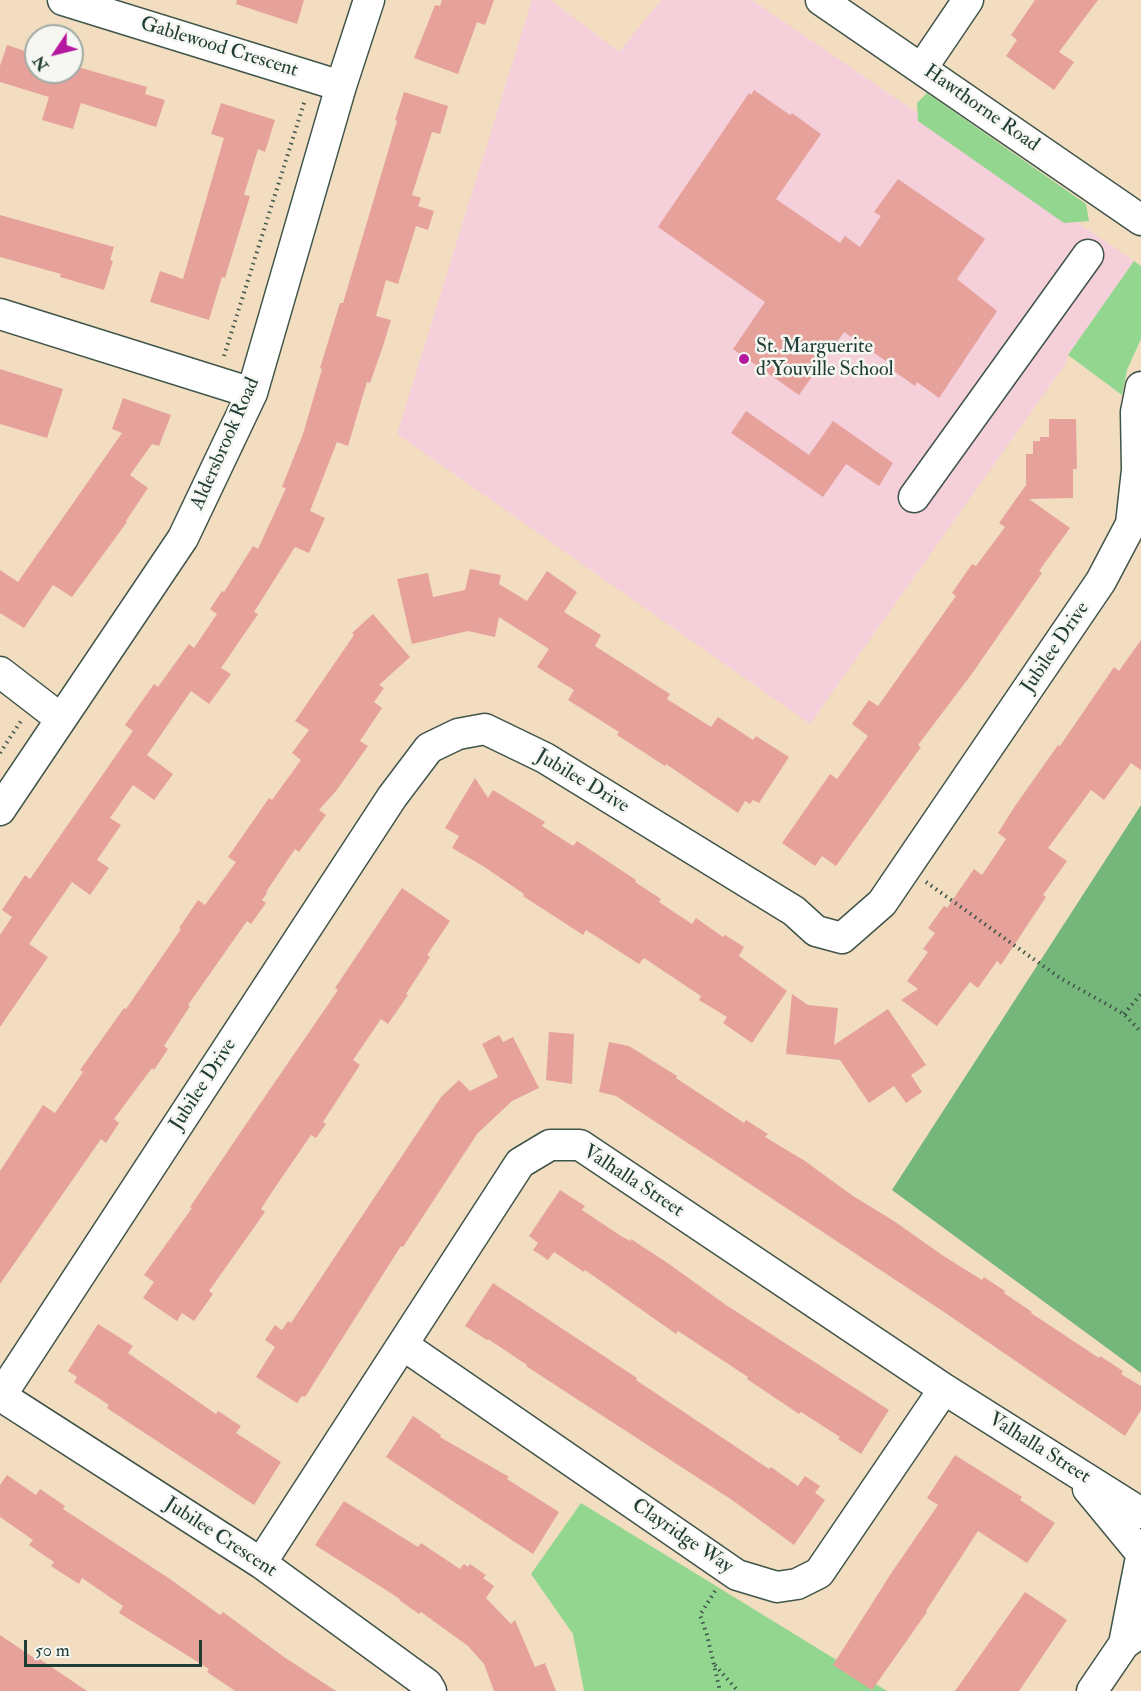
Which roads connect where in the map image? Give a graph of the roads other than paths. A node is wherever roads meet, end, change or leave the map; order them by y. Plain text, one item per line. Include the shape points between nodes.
1 (63, 0) edge
2 (369, 0) edge
3 (821, 0) edge
4 (968, 0) edge
5 (922, 68) junction
6 (341, 86) junction
7 (1141, 220) edge
8 (1088, 255) dead end
9 (0, 314) edge
10 (1141, 387) edge
11 (252, 393) junction
12 (914, 497) dead end
13 (0, 672) edge
14 (62, 719) junction
15 (0, 810) edge
16 (403, 1345) junction
17 (944, 1389) junction
18 (0, 1397) edge
19 (1073, 1471) junction
20 (1141, 1513) edge
21 (1141, 1556) edge
22 (261, 1563) junction
23 (1133, 1638) edge
24 (431, 1691) edge
25 (1092, 1691) edge

1 - 6 street, Gablewood Crescent
2 - 6 street, Aldersbrook Road
3 - 5 street, Hawthorne Road
4 - 5 street
5 - 7 street, Hawthorne Road
6 - 11 street, Aldersbrook Road
8 - 12 street
9 - 11 street
10 - 18 street, Jubilee Drive via 1136,412 1137,470 1131,524 1101,581 882,903 842,938 816,931 794,911 545,758 485,729 458,734 429,748 392,797
11 - 14 street, Aldersbrook Road via 183,538
13 - 14 street
14 - 15 street, Aldersbrook Road
16 - 17 street, Clayridge Way via 737,1575 777,1587 797,1584 819,1573
16 - 17 street, Valhalla Street via 520,1163 550,1145 580,1145
16 - 22 street, Valhalla Street
17 - 19 street, Valhalla Street
18 - 22 street, Jubilee Crescent
19 - 20 street, Valhalla Street
19 - 21 street
21 - 23 street
22 - 24 street, Jubilee Crescent via 427,1683
23 - 25 street

